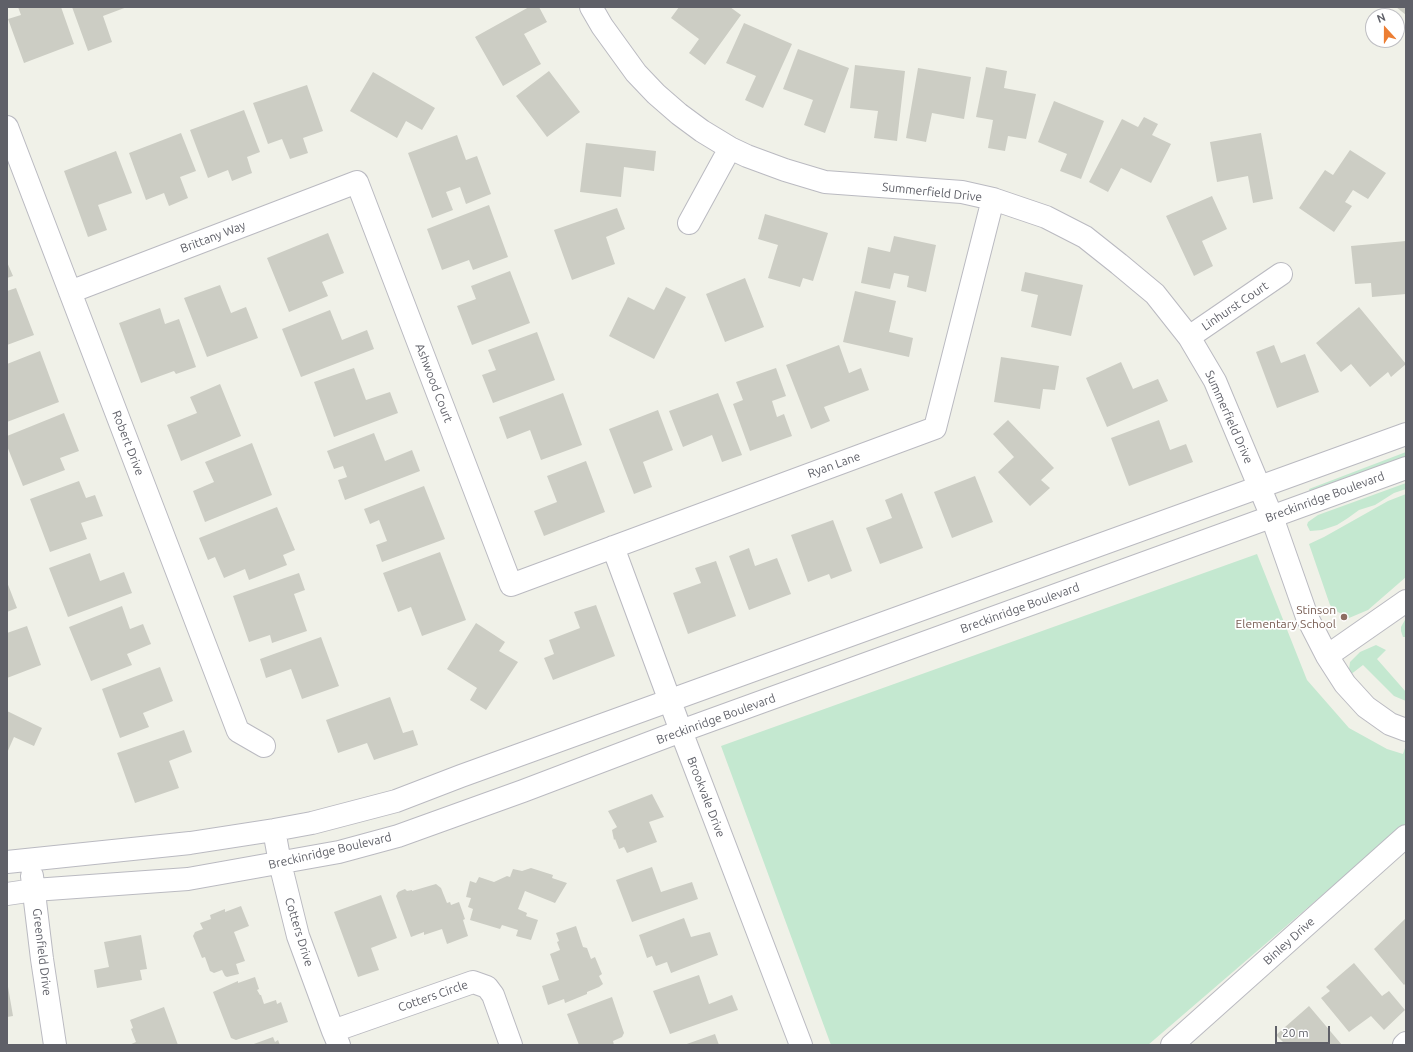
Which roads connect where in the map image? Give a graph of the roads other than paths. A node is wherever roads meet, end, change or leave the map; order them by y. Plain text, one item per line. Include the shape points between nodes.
1 (591, 7) edge
2 (7, 127) edge
3 (730, 148) junction
4 (357, 182) joint
5 (993, 199) junction
6 (689, 223) dead end
7 (1281, 274) dead end
8 (70, 292) junction
9 (1189, 337) junction
10 (1406, 434) edge
11 (1406, 468) edge
12 (1259, 487) junction
13 (1272, 516) junction
14 (613, 547) junction
15 (512, 585) joint
16 (1406, 602) edge
17 (1327, 656) junction
18 (670, 701) junction
19 (1406, 730) edge
20 (680, 731) junction
21 (264, 746) dead end
22 (274, 830) junction
23 (1406, 836) edge
24 (30, 859) junction
25 (7, 862) edge
26 (280, 863) junction
27 (34, 890) junction
28 (7, 894) edge
29 (336, 1038) edge
30 (1406, 1043) edge
31 (55, 1045) edge
32 (511, 1045) edge
33 (801, 1045) edge
34 (1172, 1045) edge
35 (1404, 1045) edge

1 - 3 street, Summerfield Drive via 636,73 656,94 702,131
2 - 8 street, Robert Drive
3 - 5 street, Summerfield Drive via 824,182 962,192
3 - 6 street
4 - 8 street, Brittany Way
4 - 15 street, Ashwood Court
5 - 9 street, Summerfield Drive via 1046,217 1085,237 1155,294
5 - 14 street, Ryan Lane via 935,428
7 - 9 street, Linhurst Court
8 - 21 street, Robert Drive via 238,732
9 - 12 street, Summerfield Drive via 1216,381
10 - 12 street
11 - 13 street, Breckinridge Boulevard
12 - 13 street, Summerfield Drive
12 - 18 street
13 - 17 street, Summerfield Drive via 1307,617
13 - 20 street, Breckinridge Boulevard
14 - 15 street, Ryan Lane
14 - 18 street, Brookvale Drive
16 - 17 street
17 - 19 street, Summerfield Drive via 1345,684 1366,707 1390,724
18 - 20 street, Brookvale Drive
18 - 22 street via 396,801
20 - 26 street, Breckinridge Boulevard via 398,836 339,852
20 - 33 street, Brookvale Drive
22 - 24 street via 190,843
22 - 26 street, Cotters Drive
23 - 34 street, Binley Drive
24 - 25 street
24 - 27 street, Greenfield Drive
26 - 27 street, Breckinridge Boulevard via 188,879
26 - 29 street, Cotters Drive via 298,936
27 - 28 street, Breckinridge Boulevard
27 - 31 street, Greenfield Drive
29 - 32 street, Cotters Circle via 473,982 487,986 493,995
30 - 35 street

